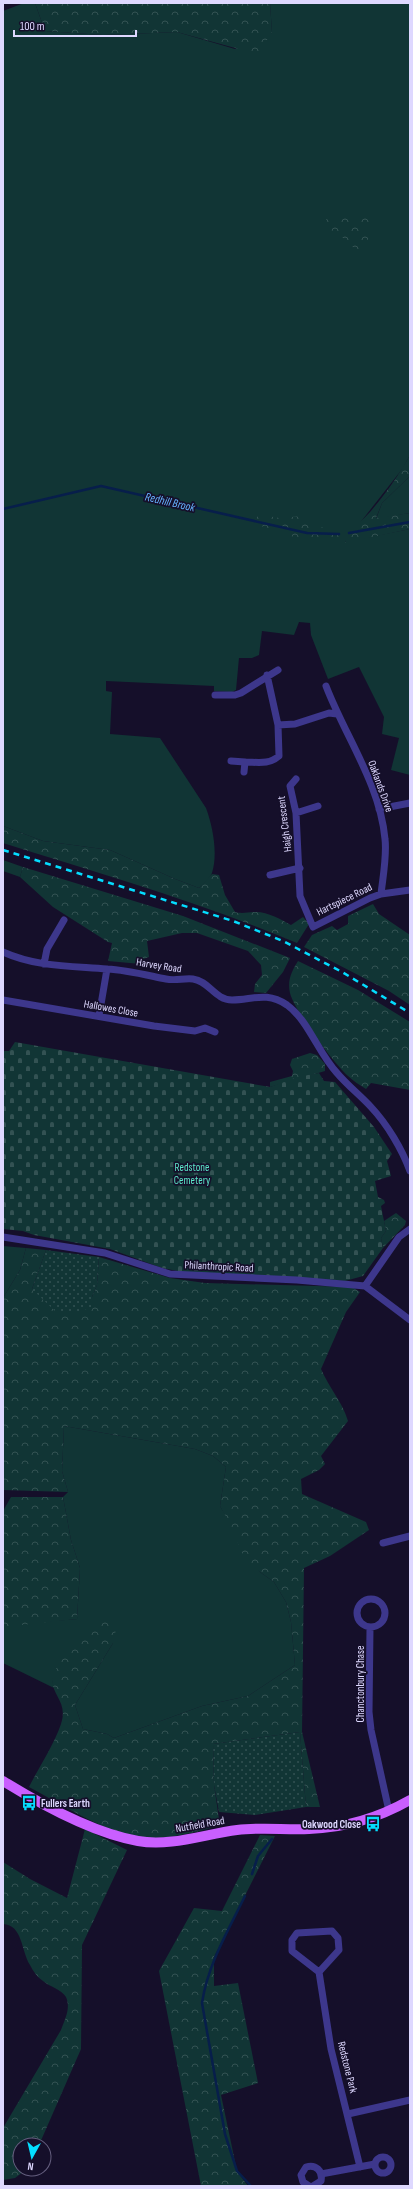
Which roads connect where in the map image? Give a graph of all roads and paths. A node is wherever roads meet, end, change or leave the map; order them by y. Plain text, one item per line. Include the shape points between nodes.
1 (278, 670) dead end
2 (268, 675) junction
3 (326, 686) dead end
4 (215, 695) dead end
5 (337, 714) junction
6 (278, 725) junction
7 (231, 761) dead end
8 (245, 762) junction
9 (244, 772) dead end
10 (296, 779) dead end
11 (410, 803) edge
12 (318, 806) dead end
13 (379, 809) junction
14 (296, 813) junction
15 (300, 868) junction
16 (270, 875) dead end
17 (410, 890) edge
18 (381, 894) junction
19 (64, 920) dead end
20 (313, 927) joint
21 (3, 952) edge
22 (44, 964) junction
23 (106, 969) junction
24 (3, 1000) edge
25 (99, 1016) junction
26 (215, 1032) dead end
27 (410, 1171) edge
28 (410, 1229) edge
29 (3, 1236) edge
30 (365, 1286) junction
31 (410, 1320) edge
32 (410, 1536) edge
33 (383, 1543) dead end
34 (370, 1628) junction
35 (3, 1781) edge
36 (410, 1800) edge
37 (389, 1811) junction
38 (318, 1972) junction
39 (410, 2100) edge
40 (348, 2114) junction
41 (376, 2164) dead end
42 (360, 2167) junction
43 (321, 2174) junction
44 (310, 2186) edge
45 (313, 2186) edge

1 - 2 street
2 - 4 street via 235,695
2 - 6 street
3 - 5 street, Oaklands Drive
5 - 6 street via 329,713 295,724
5 - 13 street, Oaklands Drive
6 - 8 street via 279,756 265,762
7 - 8 street
8 - 9 street
10 - 14 street, Haigh Crescent via 290,786
11 - 13 street
12 - 14 street
13 - 18 street, Oaklands Drive via 386,840
14 - 15 street, Haigh Crescent
15 - 16 street
15 - 20 street, Haigh Crescent via 300,896
17 - 18 street, Hartspiece Road
18 - 20 street, Hartspiece Road
19 - 22 street via 47,949
21 - 22 street, Harvey Road
22 - 23 street, Harvey Road
23 - 25 street
23 - 27 street, Harvey Road via 166,979 197,980 217,995 231,1000 266,997 287,1005 300,1018 336,1073 381,1119
24 - 25 street, Hallowes Close
25 - 26 street, Hallowes Close via 167,1028 195,1031 205,1028
28 - 30 street via 399,1237
29 - 30 street, Philanthropic Road via 105,1253 170,1274
30 - 31 street
32 - 33 street
34 - 34 street via 362,1623 357,1614 358,1606 368,1599 382,1603 386,1611 381,1622
34 - 37 street, Chanctonbury Chase via 369,1712
35 - 37 main road, Nutfield Road via 38,1801 90,1825 140,1842 174,1841 252,1828 324,1828 360,1821
36 - 37 main road, Nutfield Road
38 - 38 street via 292,1951 292,1940 298,1933 332,1931 338,1938 338,1950
38 - 40 street, Redstone Park via 331,2049
39 - 40 street
40 - 42 street, Redstone Park
41 - 42 street
42 - 43 street
43 - 44 street via 316,2167 309,2166 304,2169 301,2179
43 - 45 street via 320,2181

